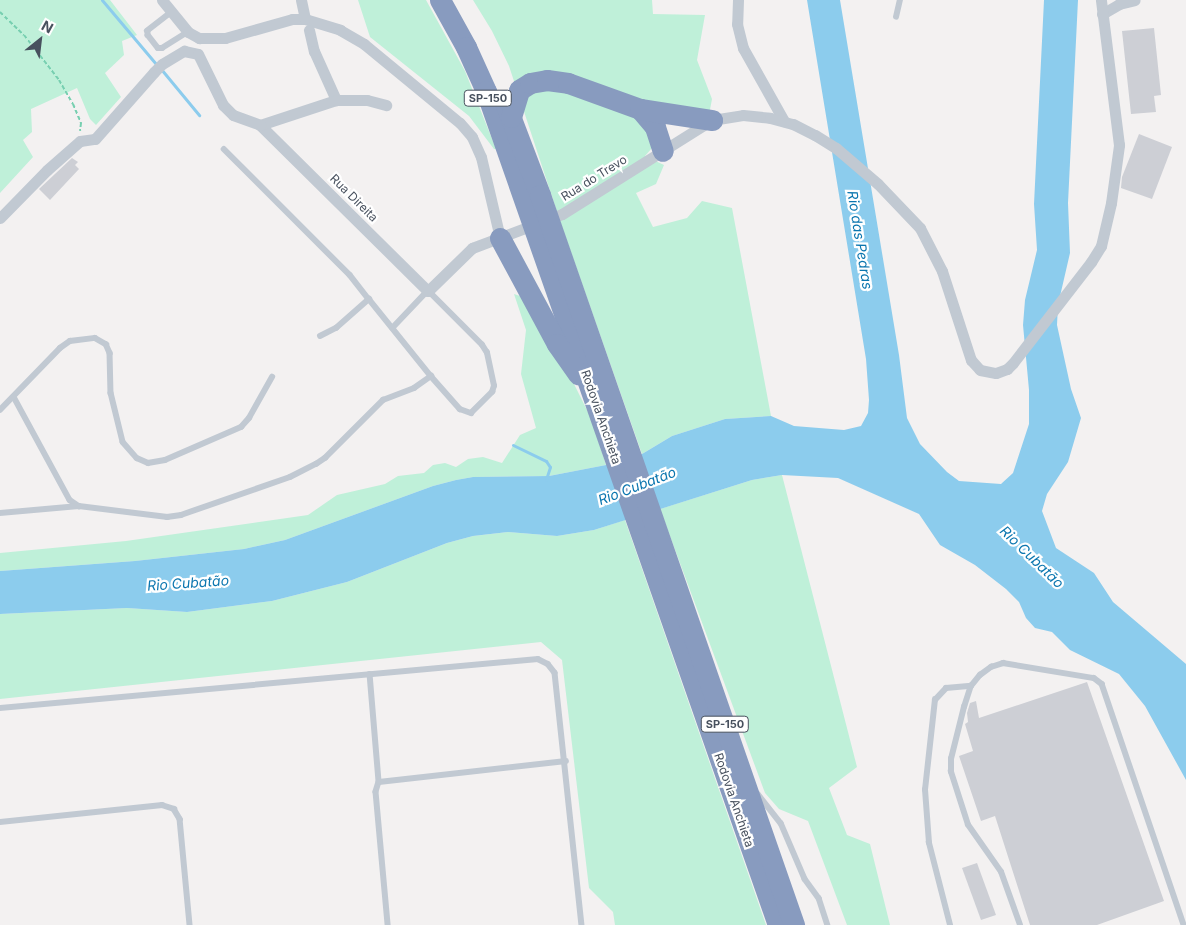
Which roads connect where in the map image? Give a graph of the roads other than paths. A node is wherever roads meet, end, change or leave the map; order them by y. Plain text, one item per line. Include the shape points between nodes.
1 (162, 0) edge
2 (301, 0) edge
3 (440, 0) edge
4 (457, 0) edge
5 (738, 0) edge
6 (900, 0) edge
7 (1100, 0) edge
8 (1135, 0) edge
9 (172, 12) junction
10 (1102, 14) junction
11 (896, 17) dead end
12 (307, 24) junction
13 (188, 32) junction
14 (336, 100) junction
15 (386, 105) dead end
16 (640, 109) junction
17 (511, 118) junction
18 (712, 120) junction
19 (784, 121) junction
20 (260, 125) junction
21 (224, 149) dead end
22 (663, 151) junction
23 (532, 198) junction
24 (0, 218) edge
25 (500, 238) junction
26 (549, 247) junction
27 (428, 291) junction
28 (369, 300) junction
29 (392, 328) junction
30 (320, 336) dead end
31 (431, 376) junction
32 (272, 377) dead end
33 (14, 397) junction
34 (594, 398) junction
35 (0, 410) edge
36 (610, 421) junction
37 (79, 506) junction
38 (0, 513) edge
39 (646, 526) junction
40 (370, 674) junction
41 (972, 686) junction
42 (0, 708) edge
43 (566, 761) junction
44 (743, 775) junction
45 (378, 782) junction
46 (0, 822) edge
47 (773, 865) junction
48 (190, 925) edge
49 (388, 925) edge
50 (582, 925) edge
51 (778, 925) edge
52 (794, 925) edge
53 (801, 925) edge
54 (828, 925) edge
55 (950, 925) edge
56 (1020, 925) edge
57 (1184, 925) edge

1 - 9 street
2 - 12 street
3 - 23 highway, Rodovia Anchieta / SP-150 via 476,67
4 - 17 highway, Rodovia Anchieta / SP-150 via 482,46
5 - 19 street via 737,24 743,48
6 - 11 lane
7 - 10 street, Rua do Trevo
8 - 10 street
9 - 13 street
9 - 13 lane via 148,31 158,48
10 - 19 street, Rua do Trevo via 1118,128 1118,165 1100,246 1018,357 1007,369 996,373 980,370 971,360 954,303 933,250 920,228 878,184 826,140
12 - 13 street via 292,19 217,39 199,38
12 - 14 street via 314,51
12 - 25 street via 340,30 364,44 467,130 481,157
14 - 15 street via 367,100
14 - 20 street
16 - 17 highway via 568,83 548,80 530,83 520,90
16 - 18 highway
16 - 22 highway via 655,127
17 - 23 highway, Rodovia Anchieta / SP-150
18 - 19 street, Rua do Trevo via 743,116
18 - 22 street, Rua do Trevo
20 - 24 street via 233,115 223,105 198,54 184,51 158,68 95,139 80,141
20 - 27 street, Rua Direita
21 - 28 lane via 343,267
22 - 25 street, Rua do Trevo via 562,214
23 - 26 highway, Rodovia Anchieta / SP-150
25 - 27 street, Rua do Trevo via 472,248
25 - 34 highway via 557,344
26 - 34 highway, Rodovia Anchieta / SP-150
26 - 36 highway, Rodovia Anchieta / SP-150
27 - 29 lane
27 - 31 lane via 482,344 494,386 479,406 466,413
28 - 29 lane
28 - 30 lane via 336,328
29 - 31 lane
31 - 37 lane via 414,388 383,400 325,458 290,478 181,515 148,516
32 - 33 lane via 241,427 165,460 148,463 137,458 123,442 111,393 110,352 106,344 95,338 70,341 60,348
33 - 35 lane
33 - 37 lane via 63,490
34 - 36 highway, Rodovia Anchieta / SP-150
36 - 39 highway, Rodovia Anchieta / SP-150
37 - 38 lane
39 - 44 highway, Rodovia Anchieta / SP-150
39 - 51 highway, Rodovia Anchieta / SP-150
40 - 42 lane
40 - 43 lane via 538,659 555,673
40 - 45 lane
41 - 55 lane via 946,688 935,700 925,790 929,843
41 - 56 lane via 953,750 951,772 968,824 1002,872
41 - 57 lane via 980,675 1004,662 1099,680
43 - 45 lane
43 - 50 lane
44 - 47 highway, Rodovia Anchieta / SP-150
44 - 54 lane via 781,823
45 - 49 lane via 376,792
46 - 48 lane via 162,805 174,810 180,819
47 - 52 highway, Rodovia Anchieta / SP-150
47 - 53 lane

